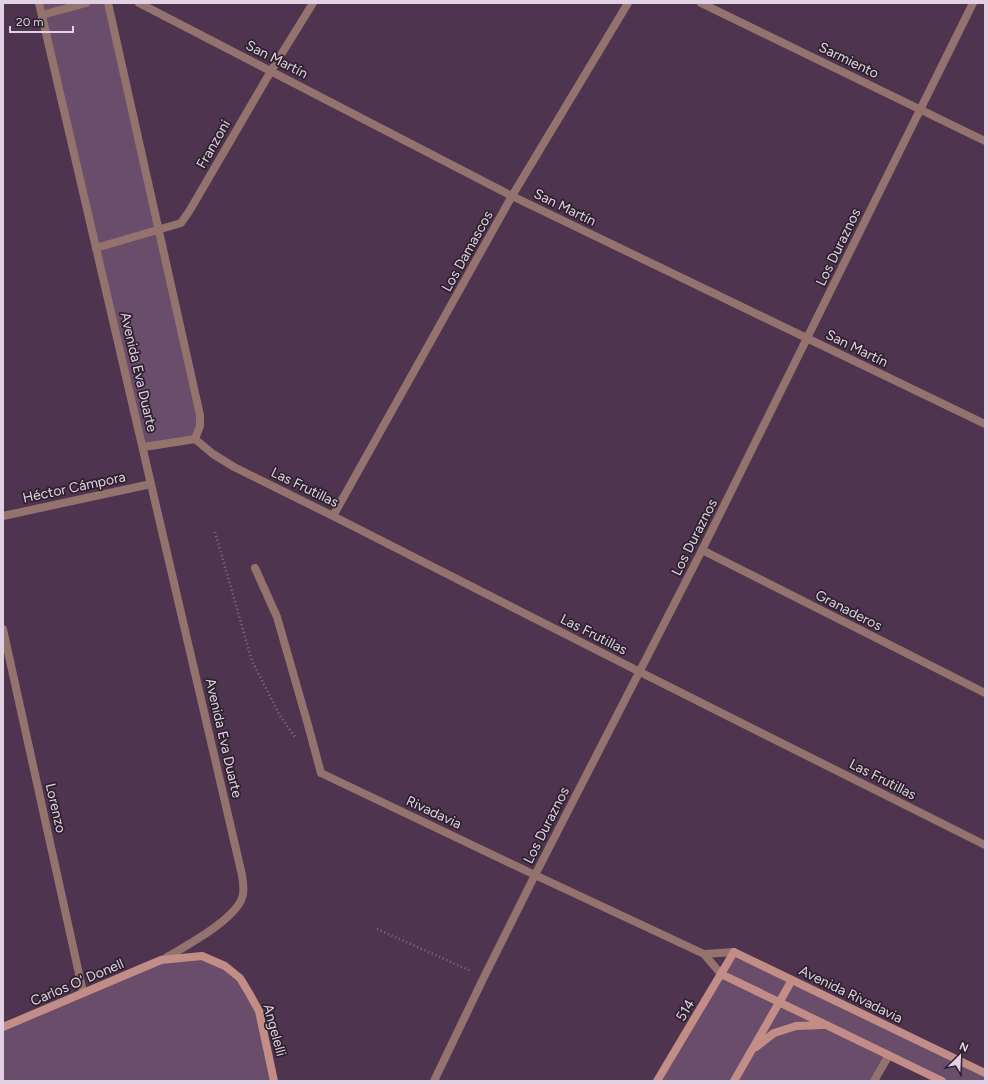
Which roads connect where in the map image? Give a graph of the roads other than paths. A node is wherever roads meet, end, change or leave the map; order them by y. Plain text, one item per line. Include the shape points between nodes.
1 (39, 3) edge
2 (86, 3) edge
3 (108, 3) edge
4 (139, 3) edge
5 (313, 3) edge
6 (628, 3) edge
7 (700, 3) edge
8 (973, 3) edge
9 (42, 15) junction
10 (271, 71) junction
11 (920, 110) junction
12 (985, 141) edge
13 (512, 196) junction
14 (159, 230) junction
15 (96, 248) junction
16 (807, 339) junction
17 (985, 424) edge
18 (195, 439) junction
19 (144, 448) junction
20 (150, 484) junction
21 (3, 516) edge
22 (333, 516) junction
23 (702, 550) junction
24 (255, 568) dead end
25 (3, 629) edge
26 (640, 672) junction
27 (985, 693) edge
28 (985, 845) edge
29 (535, 875) junction
30 (734, 952) junction
31 (704, 954) junction
32 (161, 960) junction
33 (721, 974) junction
34 (792, 980) junction
35 (84, 992) junction
36 (779, 1003) junction
37 (825, 1025) junction
38 (3, 1027) edge
39 (752, 1050) junction
40 (889, 1055) junction
41 (985, 1073) edge
42 (274, 1081) edge
43 (434, 1081) edge
44 (657, 1081) edge
45 (734, 1081) edge
46 (874, 1081) edge
47 (942, 1081) edge

1 - 9 street, Avenida Eva Duarte
2 - 9 street
3 - 14 street
4 - 10 street, San Martín
5 - 10 street, Franzoni
6 - 13 street, Los Damascos
7 - 11 street, Sarmiento
8 - 11 street, Los Duraznos
9 - 15 street, Avenida Eva Duarte
10 - 13 street, San Martín
10 - 14 street, Franzoni via 181,223
11 - 12 street, Sarmiento
11 - 16 street, Los Duraznos
13 - 16 street, San Martín
13 - 22 street, Los Damascos
14 - 15 street, Franzoni
14 - 18 street via 200,415 200,426
15 - 19 street, Avenida Eva Duarte
16 - 17 street, San Martín
16 - 23 street, Los Duraznos
18 - 19 street, Avenida Eva Duarte
18 - 22 street, Las Frutillas via 234,467
19 - 20 street, Avenida Eva Duarte
20 - 21 street, Héctor Cámpora
20 - 32 street, Avenida Eva Duarte via 242,875 243,895 236,909 212,929
22 - 26 street, Las Frutillas
23 - 26 street, Los Duraznos
23 - 27 street, Granaderos
24 - 29 street, Rivadavia via 276,617 321,773
25 - 35 street, Lorenzo
26 - 28 street, Las Frutillas
26 - 29 street, Los Duraznos
29 - 31 street, Avenida Rivadavia
29 - 43 street, Los Duraznos
30 - 31 street, Avenida Rivadavia
30 - 33 main road, 514
30 - 34 main road, Avenida Rivadavia
31 - 33 street, Avenida Rivadavia
32 - 35 main road, Carlos O' Donell
32 - 42 main road, Angelelli via 202,956 225,966 240,978 259,1011
33 - 36 main road, Avenida Rivadavia
33 - 44 main road, 514
34 - 36 main road
34 - 41 main road, Avenida Rivadavia
35 - 38 main road, Carlos O' Donell
36 - 37 main road, Avenida Rivadavia
36 - 39 main road
37 - 39 main road via 796,1026 774,1033
37 - 40 main road, Avenida Rivadavia
39 - 45 main road
40 - 46 street
40 - 47 main road, Avenida Rivadavia

